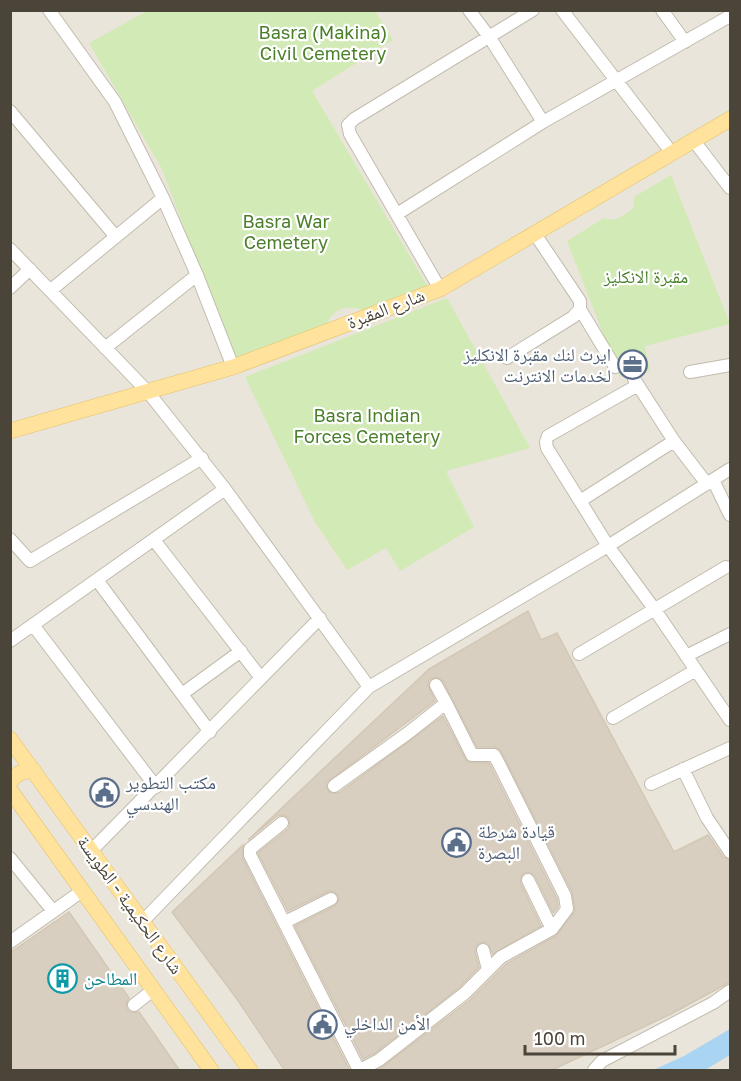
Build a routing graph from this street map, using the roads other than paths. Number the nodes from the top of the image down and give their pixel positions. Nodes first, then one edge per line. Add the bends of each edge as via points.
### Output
1 (48, 10) edge
2 (469, 10) edge
3 (533, 10) edge
4 (562, 10) edge
5 (662, 10) edge
6 (730, 16) edge
7 (489, 38) junction
8 (685, 42) junction
9 (615, 81) junction
10 (10, 111) edge
11 (730, 119) edge
12 (543, 122) junction
13 (694, 141) junction
14 (672, 153) junction
15 (730, 188) edge
16 (163, 198) junction
17 (397, 214) junction
18 (535, 234) junction
19 (116, 237) junction
20 (10, 249) edge
21 (30, 269) junction
22 (197, 275) junction
23 (10, 288) edge
24 (440, 289) junction
25 (51, 290) junction
26 (580, 309) junction
27 (105, 348) junction
28 (507, 358) dead end
29 (730, 365) edge
30 (233, 367) junction
31 (615, 368) dead end
32 (690, 372) dead end
33 (148, 392) junction
34 (10, 431) edge
35 (675, 441) junction
36 (202, 458) junction
37 (730, 469) edge
38 (710, 482) junction
39 (225, 489) junction
40 (580, 501) junction
41 (730, 515) edge
42 (10, 539) edge
43 (154, 540) junction
44 (608, 546) junction
45 (726, 567) dead end
46 (97, 580) junction
47 (655, 610) junction
48 (320, 618) junction
49 (33, 625) junction
50 (730, 634) edge
51 (10, 641) edge
52 (240, 651) junction
53 (579, 654) dead end
54 (686, 656) junction
55 (696, 669) junction
56 (261, 678) junction
57 (436, 685) dead end
58 (369, 687) junction
59 (182, 694) junction
60 (446, 703) junction
61 (613, 718) dead end
62 (730, 720) edge
63 (210, 732) junction
64 (11, 743) edge
65 (730, 748) edge
66 (683, 770) junction
67 (34, 771) junction
68 (10, 782) edge
69 (651, 784) dead end
70 (334, 786) dead end
71 (156, 787) junction
72 (10, 790) edge
73 (282, 823) dead end
74 (91, 851) junction
75 (730, 852) edge
76 (10, 858) edge
77 (528, 880) dead end
78 (82, 891) junction
79 (331, 899) dead end
80 (53, 911) junction
81 (142, 922) junction
82 (285, 922) junction
83 (552, 929) junction
84 (10, 942) edge
85 (483, 950) dead end
86 (488, 969) junction
87 (153, 990) junction
88 (730, 991) edge
89 (134, 1005) dead end
90 (211, 1071) edge
91 (250, 1071) edge
92 (360, 1071) edge
93 (594, 1071) edge

1 - 16 street via 115,102
2 - 7 street
3 - 7 street
4 - 9 street
5 - 8 street
6 - 8 street
7 - 12 street
7 - 17 street via 348,125
8 - 9 street
9 - 12 street
9 - 14 street
10 - 19 street
11 - 13 main road, شارع المقبرة
12 - 17 street
13 - 14 main road, شارع المقبرة
13 - 15 street
14 - 18 main road, شارع المقبرة
16 - 19 street
16 - 22 street
17 - 24 street
18 - 24 main road, شارع المقبرة
18 - 26 street via 580,301
19 - 25 street
20 - 21 street
21 - 23 street
21 - 25 street
22 - 27 street
22 - 30 street
24 - 30 main road, شارع المقبرة
25 - 27 street
26 - 28 street
26 - 31 street
27 - 33 street
29 - 32 street
30 - 33 main road, شارع المقبرة
33 - 34 main road, شارع المقبرة
33 - 36 street
35 - 38 street
35 - 40 street
35 - 40 street via 636,382 548,436 547,448
36 - 39 street
36 - 42 street via 30,561
37 - 38 street
38 - 41 street
38 - 44 street
39 - 43 street
39 - 48 street
40 - 44 street
43 - 46 street
43 - 52 street
44 - 47 street
44 - 58 street
45 - 47 street
46 - 49 street
46 - 59 street
47 - 53 street
47 - 54 street
48 - 56 street
48 - 58 street
49 - 51 street
49 - 71 street
50 - 54 street
52 - 56 street
52 - 59 street
54 - 55 street
55 - 61 street
55 - 62 street
56 - 63 street
57 - 60 street
58 - 81 street
59 - 63 street
60 - 70 street
60 - 83 street via 472,755 494,755 565,896 567,909
63 - 71 street
64 - 67 main road, شارع الحكيمية - الطويسة
65 - 66 street
66 - 69 street
66 - 75 street via 707,818
67 - 68 main road via 23,771
67 - 74 main road, شارع الحكيمية - الطويسة
71 - 74 street
72 - 78 main road, شارع الحكيمية - الطويسة
73 - 82 street via 255,843 250,855
74 - 81 main road, شارع الحكيمية - الطويسة
76 - 80 street
77 - 83 street
78 - 80 street
78 - 87 main road, شارع الحكيمية - الطويسة
79 - 82 street
80 - 84 street
81 - 91 main road, شارع الحكيمية - الطويسة
82 - 92 street
83 - 86 street via 501,957
85 - 86 street
86 - 92 street via 465,993
87 - 89 street
87 - 90 main road, شارع الحكيمية - الطويسة
88 - 93 street via 602,1061

